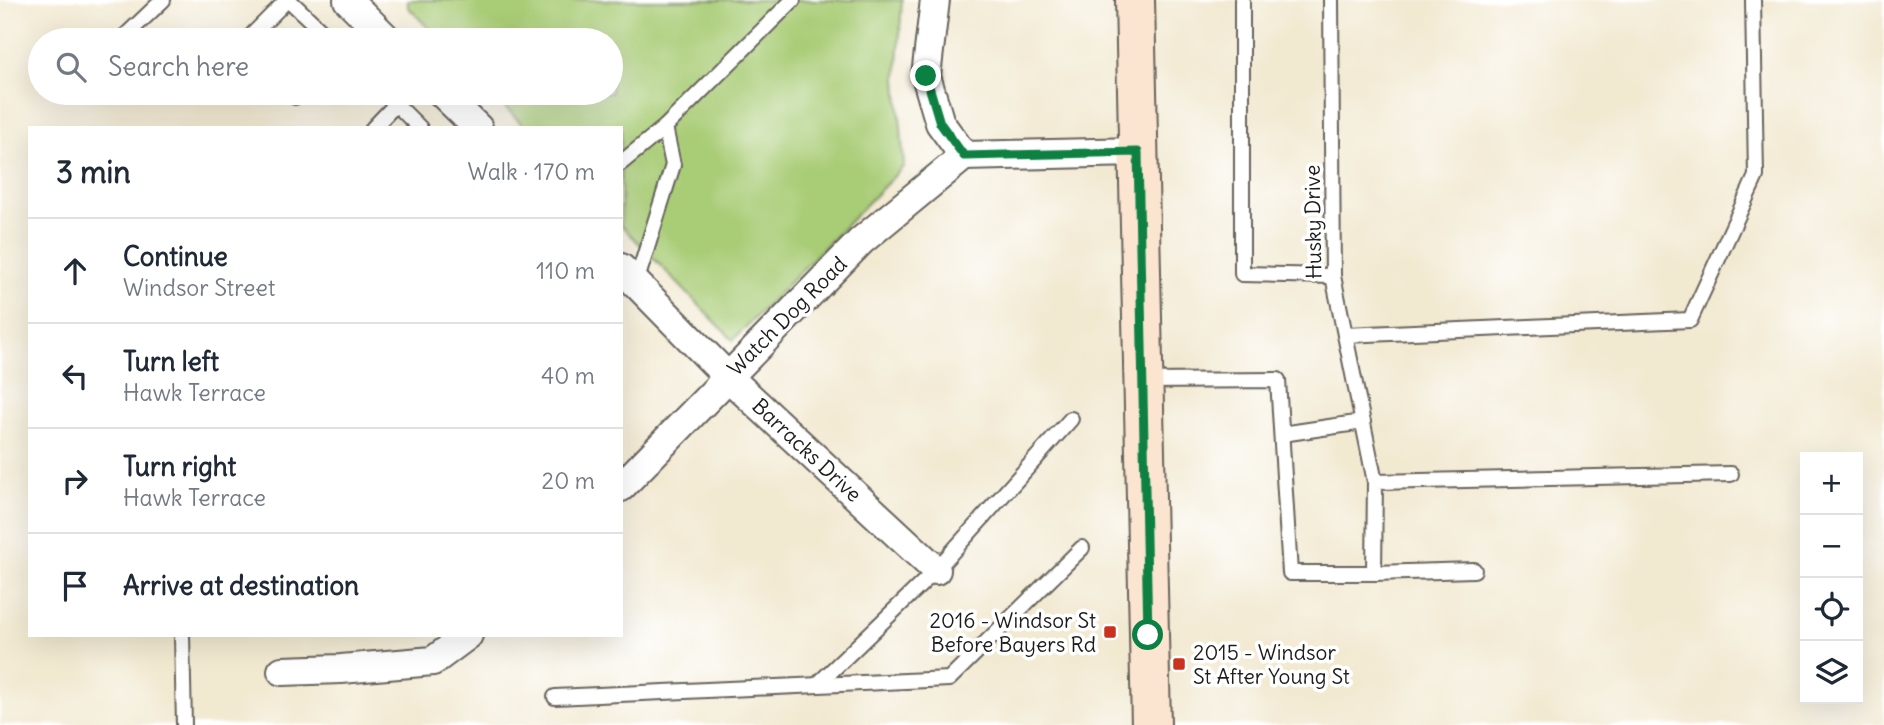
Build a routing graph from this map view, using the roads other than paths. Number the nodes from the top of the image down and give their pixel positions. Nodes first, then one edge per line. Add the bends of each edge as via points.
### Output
1 (163, 0) edge
2 (288, 0) edge
3 (793, 0) edge
4 (935, 0) edge
5 (1135, 0) edge
6 (1241, 0) edge
7 (1331, 0) edge
8 (1753, 0) edge
9 (358, 10) edge
10 (134, 28) edge
11 (259, 28) edge
12 (318, 28) edge
13 (352, 28) edge
14 (376, 28) edge
15 (395, 105) edge
16 (397, 105) edge
17 (454, 105) edge
18 (375, 126) edge
19 (418, 126) edge
20 (476, 126) edge
21 (664, 127) junction
22 (1138, 152) junction
23 (964, 156) junction
24 (623, 161) edge
25 (629, 275) edge
26 (1333, 276) junction
27 (1345, 335) junction
28 (727, 376) junction
29 (1143, 380) junction
30 (1071, 419) dead end
31 (1363, 422) junction
32 (1282, 434) junction
33 (1731, 474) dead end
34 (1375, 482) junction
35 (623, 485) edge
36 (1082, 548) dead end
37 (936, 570) junction
38 (1474, 570) dead end
39 (1374, 573) junction
40 (182, 637) edge
41 (465, 637) edge
42 (282, 671) dead end
43 (817, 685) junction
44 (555, 697) dead end
45 (184, 725) edge
46 (1150, 725) edge

1 - 10 lane
2 - 11 lane
2 - 12 lane
3 - 21 lane
4 - 23 street via 926,76 940,123
5 - 22 street
6 - 26 lane via 1242,274
7 - 26 lane, Husky Drive
8 - 27 lane via 1756,176 1690,320
9 - 13 lane
9 - 14 street
15 - 18 lane
16 - 19 lane
17 - 20 street
21 - 24 lane
21 - 25 lane via 673,165
22 - 23 street
22 - 29 street
23 - 28 street, Watch Dog Road via 861,241
25 - 28 street, Barracks Drive
26 - 27 lane, Husky Drive
27 - 31 lane, Husky Drive
28 - 35 street, Watch Dog Road
28 - 37 street, Barracks Drive
29 - 32 lane via 1278,380
29 - 46 street
30 - 37 lane
31 - 32 lane
31 - 34 lane, Husky Drive
32 - 39 lane via 1290,573
33 - 34 lane
34 - 39 lane, Husky Drive
36 - 43 lane via 949,679
37 - 43 lane
38 - 39 lane
40 - 45 lane
41 - 42 street via 433,661
43 - 44 lane

